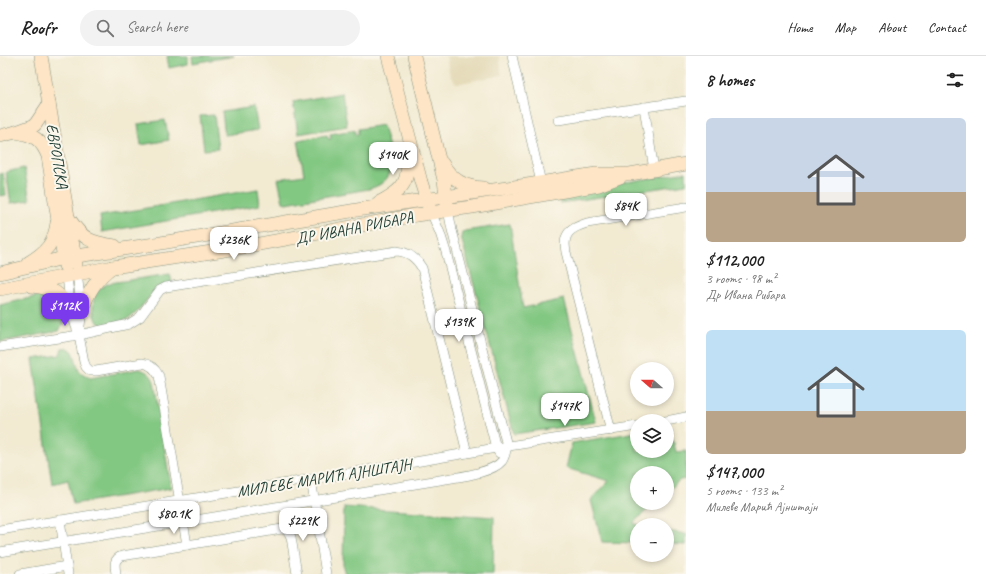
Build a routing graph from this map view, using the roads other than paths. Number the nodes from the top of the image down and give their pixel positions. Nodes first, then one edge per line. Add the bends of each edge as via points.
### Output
1 (41, 56) edge
2 (388, 56) edge
3 (414, 56) edge
4 (512, 56) edge
5 (686, 101) edge
6 (49, 104) junction
7 (644, 108) junction
8 (558, 120) dead end
9 (16, 132) junction
10 (0, 136) edge
11 (409, 139) junction
12 (438, 155) junction
13 (686, 164) edge
14 (654, 170) junction
15 (542, 188) junction
16 (495, 189) junction
17 (446, 197) junction
18 (426, 199) junction
19 (686, 206) edge
20 (369, 208) junction
21 (448, 210) junction
22 (431, 212) junction
23 (64, 217) junction
24 (126, 248) junction
25 (70, 257) junction
26 (113, 266) junction
27 (15, 269) junction
28 (0, 273) edge
29 (72, 275) junction
30 (15, 286) junction
31 (0, 289) edge
32 (77, 311) junction
33 (79, 334) junction
34 (0, 347) edge
35 (686, 418) edge
36 (674, 420) edge
37 (630, 427) edge
38 (611, 431) junction
39 (506, 446) junction
40 (496, 448) junction
41 (467, 453) junction
42 (504, 458) junction
43 (311, 479) junction
44 (179, 500) junction
45 (314, 500) junction
46 (60, 520) junction
47 (183, 522) junction
48 (0, 530) edge
49 (63, 541) junction
50 (186, 545) junction
51 (0, 552) edge
52 (68, 570) edge
53 (20, 574) edge
54 (116, 574) edge
55 (297, 574) edge
56 (326, 574) edge

1 - 6 main road, ЕВРОПСКА
2 - 11 main road
3 - 12 main road
4 - 15 street
5 - 7 street
6 - 9 main road via 34,125
6 - 23 main road, ЕВРОПСКА
7 - 8 street
7 - 14 street
9 - 10 main road
9 - 23 main road, ЕВРОПСКА via 32,136 45,149
11 - 18 main road
11 - 20 main road via 407,172 403,184 395,194
12 - 16 main road via 454,179 473,187
12 - 17 main road
13 - 14 main road, ДР ИВАНА РИБАРА
14 - 15 main road, ДР ИВАНА РИБАРА via 630,174 596,174
15 - 16 main road, ДР ИВАНА РИБАРА
15 - 21 main road, ДР ИВАНА РИБАРА
16 - 17 main road, ДР ИВАНА РИБАРА
17 - 18 main road, ДР ИВАНА РИБАРА
17 - 21 main road
18 - 20 main road, ДР ИВАНА РИБАРА
18 - 22 main road
19 - 38 street via 587,223 574,228 566,236 564,246
20 - 24 main road, ДР ИВАНА РИБАРА
21 - 22 main road, ДР ИВАНА РИБАРА
21 - 39 street
22 - 26 main road, ДР ИВАНА РИБАРА via 245,247
22 - 40 street via 446,252
23 - 24 main road via 84,237 98,243
23 - 25 main road, ЕВРОПСКА
23 - 27 main road via 50,246 29,263
24 - 25 main road, ДР ИВАНА РИБАРА
25 - 27 main road, ДР ИВАНА РИБАРА
25 - 29 main road
26 - 29 main road, ДР ИВАНА РИБАРА
26 - 32 main road via 94,283
27 - 28 main road, ДР ИВАНА РИБАРА
29 - 30 main road, ДР ИВАНА РИБАРА
29 - 32 street
30 - 31 main road, ДР ИВАНА РИБАРА
30 - 32 main road via 41,287 56,292
32 - 33 street
33 - 34 street, ДР ИВАНА РИБАРА
33 - 41 street, ДР ИВАНА РИБАРА via 133,322 143,314 160,290 166,288 354,257 403,252 416,259 422,268
33 - 44 street via 84,362 90,371 142,363 156,370
35 - 36 street
37 - 38 street, МИЛЕВЕ МАРИЋ АЈНШТАЈН
38 - 39 street, МИЛЕВЕ МАРИЋ АЈНШТАЈН
39 - 40 street, МИЛЕВЕ МАРИЋ АЈНШТАЈН
39 - 42 street
40 - 41 street, МИЛЕВЕ МАРИЋ АЈНШТАЈН
40 - 42 street
41 - 43 street, МИЛЕВЕ МАРИЋ АЈНШТАЈН
42 - 45 street, МИЛЕВЕ МАРИЋ АЈНШТАЈН via 494,467 465,476
43 - 44 street, МИЛЕВЕ МАРИЋ АЈНШТАЈН
43 - 45 street
44 - 46 street, МИЛЕВЕ МАРИЋ АЈНШТАЈН
44 - 47 street
45 - 47 street, МИЛЕВЕ МАРИЋ АЈНШТАЈН
45 - 56 street
46 - 48 street, МИЛЕВЕ МАРИЋ АЈНШТАЈН
46 - 49 street
47 - 49 street, МИЛЕВЕ МАРИЋ АЈНШТАЈН
47 - 50 street
49 - 51 street, МИЛЕВЕ МАРИЋ АЈНШТАЈН
49 - 52 street
50 - 54 street via 118,557 114,563
50 - 55 street via 282,529 291,537
52 - 53 street

